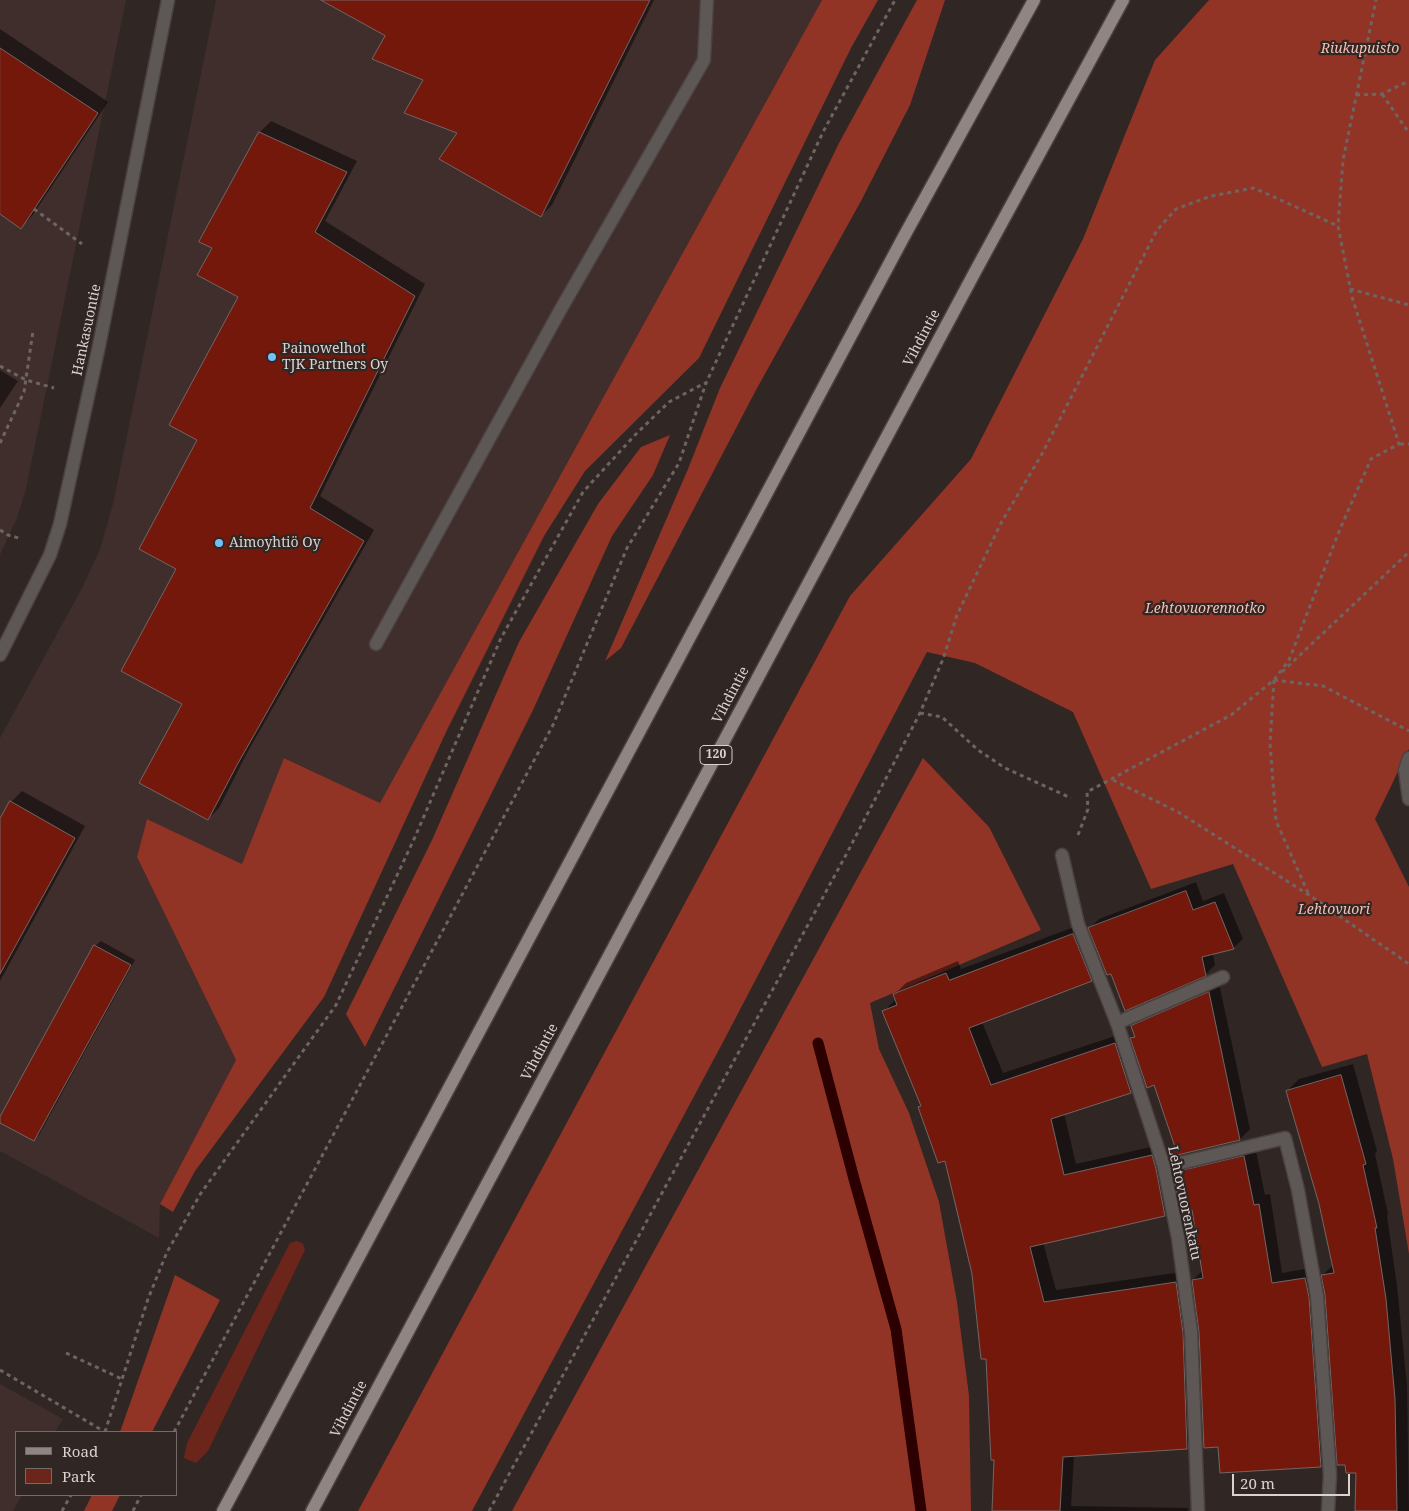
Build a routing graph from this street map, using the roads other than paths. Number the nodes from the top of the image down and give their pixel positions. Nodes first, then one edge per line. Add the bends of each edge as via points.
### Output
1 (168, 0) edge
2 (707, 0) edge
3 (1034, 0) edge
4 (1123, 0) edge
5 (376, 644) dead end
6 (0, 655) edge
7 (1409, 758) edge
8 (1409, 799) edge
9 (1062, 855) road end
10 (1223, 977) dead end
11 (1118, 1023) junction
12 (1164, 1167) junction
13 (223, 1511) edge
14 (312, 1511) edge
15 (1198, 1511) edge
16 (1328, 1511) edge

1 - 6 street, Hankasuontie via 60,524 50,555
2 - 5 street via 704,60 557,315
3 - 13 main road via 902,240
4 - 14 main road, Vihdintie / 120
7 - 8 street via 1405,770
9 - 11 street, Lehtovuorenkatu via 1078,924
10 - 11 street
11 - 12 street, Lehtovuorenkatu
12 - 15 street, Lehtovuorenkatu via 1191,1332
12 - 16 street via 1285,1138 1317,1296 1330,1475

